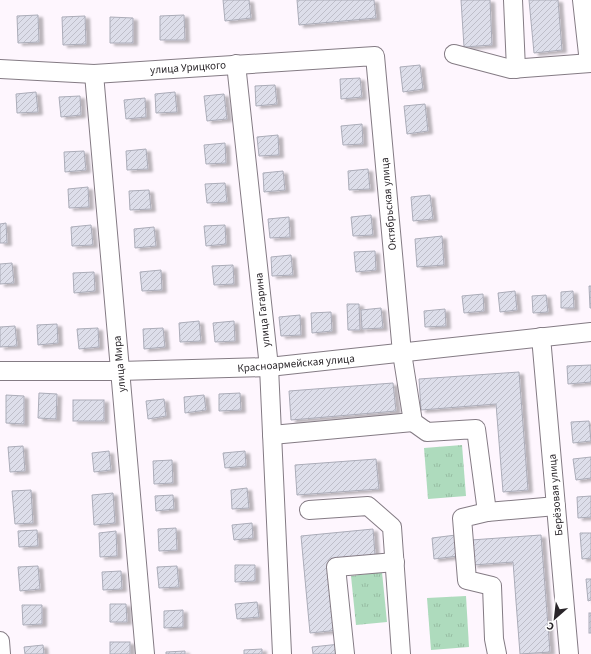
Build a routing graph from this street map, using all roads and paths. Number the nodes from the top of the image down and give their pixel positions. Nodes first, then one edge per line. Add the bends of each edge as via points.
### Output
1 (513, 0) edge
2 (582, 0) edge
3 (454, 54) dead end
4 (375, 56) joint
5 (590, 63) edge
6 (236, 64) junction
7 (0, 69) edge
8 (516, 69) junction
9 (94, 74) junction
10 (591, 332) edge
11 (541, 337) junction
12 (402, 353) junction
13 (269, 367) junction
14 (0, 371) edge
15 (119, 371) junction
16 (413, 422) junction
17 (272, 435) junction
18 (556, 506) junction
19 (309, 510) dead end
20 (487, 512) junction
21 (395, 562) junction
22 (0, 641) edge
23 (1, 654) edge
24 (145, 654) edge
25 (282, 654) edge
26 (345, 654) edge
27 (401, 654) edge
28 (497, 654) edge
29 (569, 654) edge

1 - 8 street
2 - 5 street
3 - 8 street
4 - 6 street, улица Урицкого
4 - 12 street, Октябрьская улица
5 - 8 street
6 - 9 street, улица Урицкого
6 - 13 street, улица Гагарина
7 - 9 street, улица Урицкого
9 - 15 street, улица Мира
10 - 11 street, Красноармейская улица
11 - 12 street, Красноармейская улица
11 - 18 street, Берёзовая улица
12 - 13 street, Красноармейская улица
12 - 16 street, Октябрьская улица
13 - 15 street, Красноармейская улица
13 - 17 street, улица Гагарина
14 - 15 street, Красноармейская улица
15 - 24 street, улица Мира
16 - 17 street
16 - 20 street via 427,432 476,429
17 - 25 street, улица Гагарина
18 - 20 street
18 - 29 street, Берёзовая улица
19 - 21 street via 368,506 392,526
20 - 28 street via 462,518 467,580 492,586
21 - 26 street via 336,567
21 - 27 street
22 - 23 street

